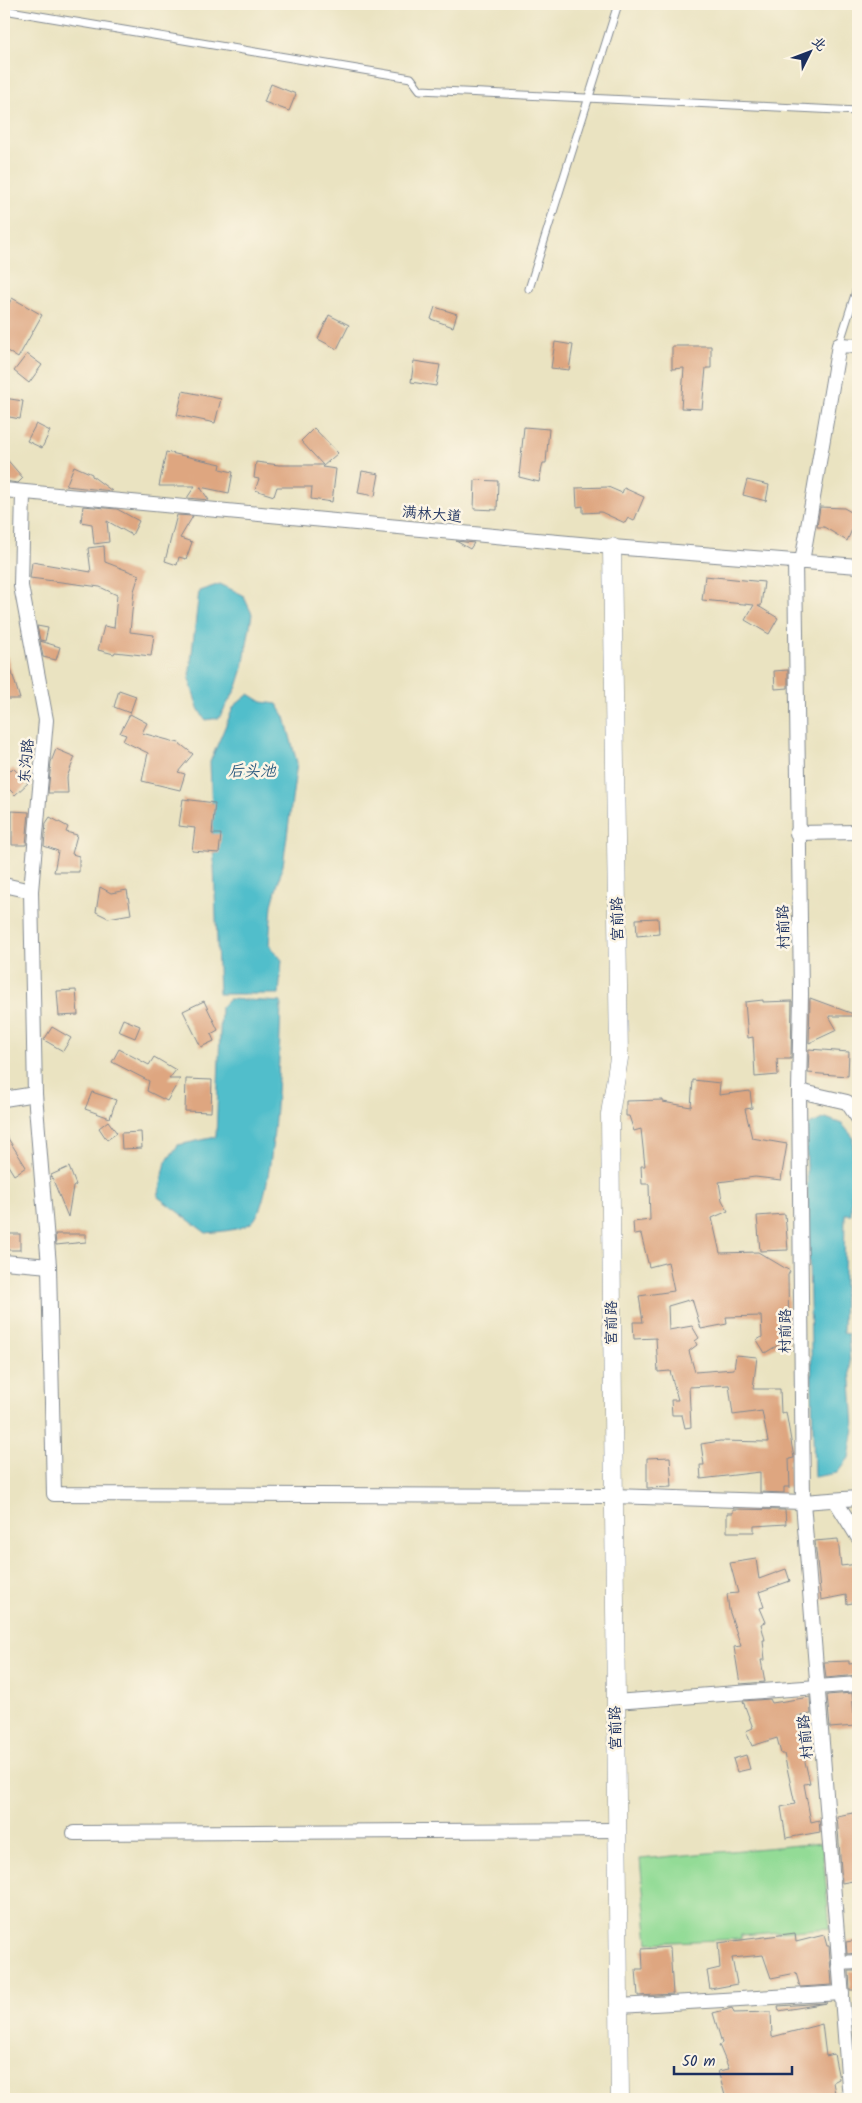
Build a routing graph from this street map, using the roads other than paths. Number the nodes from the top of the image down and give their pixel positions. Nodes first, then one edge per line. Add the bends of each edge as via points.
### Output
1 (618, 4) edge
2 (4, 10) edge
3 (588, 98) junction
4 (858, 111) edge
5 (858, 285) edge
6 (529, 289) dead end
7 (839, 345) junction
8 (858, 346) edge
9 (4, 490) edge
10 (22, 492) junction
11 (612, 547) junction
12 (798, 562) junction
13 (858, 566) edge
14 (858, 832) edge
15 (797, 833) junction
16 (4, 885) edge
17 (31, 892) junction
18 (799, 1091) junction
19 (35, 1094) junction
20 (4, 1099) edge
21 (858, 1118) edge
22 (4, 1262) edge
23 (49, 1266) junction
24 (612, 1496) junction
25 (858, 1498) edge
26 (835, 1500) junction
27 (803, 1502) junction
28 (858, 1537) edge
29 (858, 1684) edge
30 (817, 1687) junction
31 (615, 1702) junction
32 (617, 1830) junction
33 (74, 1833) dead end
34 (858, 1962) edge
35 (839, 1963) junction
36 (842, 1993) junction
37 (619, 2006) junction
38 (620, 2099) edge
39 (850, 2099) edge

1 - 3 lane
2 - 3 lane via 411,78 420,90
3 - 4 lane
3 - 6 lane
5 - 7 lane
7 - 8 street
7 - 12 street, 村前路
9 - 10 street, 满林大道
10 - 11 street, 满林大道
10 - 17 street, 东沟路 via 21,586 46,720
11 - 12 street, 满林大道
11 - 24 street, 宫前路 via 619,1058 610,1114
12 - 13 street, 满林大道
12 - 15 street, 村前路
14 - 15 street
15 - 18 street, 村前路 via 801,994
16 - 17 street
17 - 19 street, 东沟路
18 - 21 street via 847,1102
18 - 27 street, 村前路
19 - 20 street
19 - 23 street, 东沟路
22 - 23 street
23 - 24 street, 东沟路 via 54,1494
24 - 27 street
24 - 31 street, 宫前路
25 - 26 street
26 - 27 street
26 - 28 street
27 - 30 street, 村前路
29 - 30 street
30 - 31 street
30 - 35 street, 村前路
31 - 32 street, 宫前路
32 - 33 street
32 - 37 street, 宫前路
34 - 35 street
35 - 36 street, 村前路
36 - 37 street
36 - 39 street, 村前路
37 - 38 street, 宫前路

